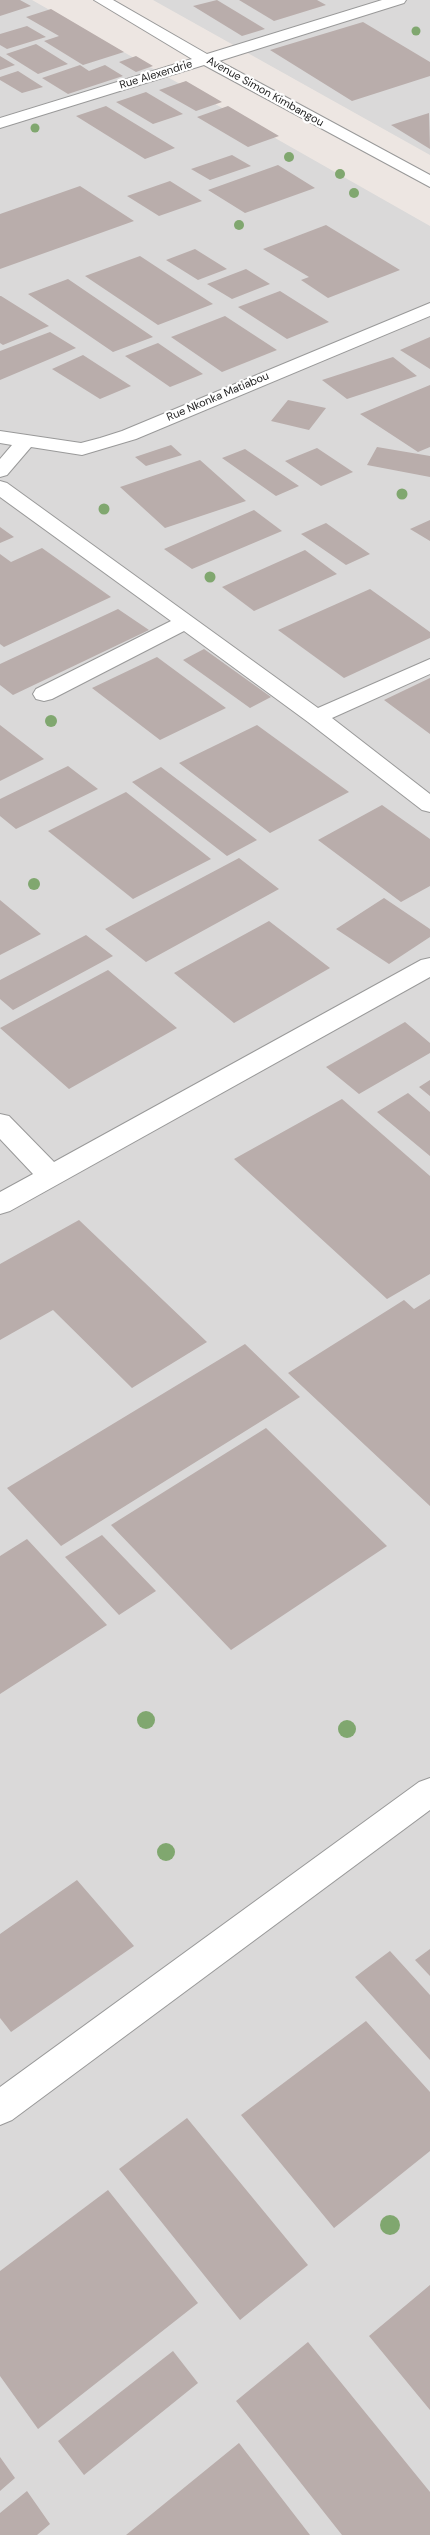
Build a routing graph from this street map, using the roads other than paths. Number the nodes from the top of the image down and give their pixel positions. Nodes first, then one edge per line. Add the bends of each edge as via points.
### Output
1 (102, 0) edge
2 (398, 0) edge
3 (206, 60) junction
4 (0, 123) edge
5 (430, 182) edge
6 (430, 309) edge
7 (0, 437) edge
8 (26, 441) junction
9 (0, 471) edge
10 (0, 487) edge
11 (186, 622) junction
12 (430, 666) edge
13 (44, 694) dead end
14 (316, 717) junction
15 (430, 805) edge
16 (430, 966) edge
17 (0, 1123) edge
18 (51, 1176) junction
19 (0, 1204) edge
20 (430, 1792) edge
21 (0, 2108) edge

1 - 3 street, Avenue Simon Kimbangou
2 - 3 street, Rue Alexendrie
3 - 4 street, Rue Alexendrie
3 - 5 street, Avenue Simon Kimbangou
6 - 8 street, Rue Nkonka Matiabou via 129,435 82,449
7 - 8 street, Rue Nkonka Matiabou
8 - 9 street
10 - 11 street
11 - 13 street
11 - 14 street
12 - 14 street
14 - 15 street
16 - 18 street
17 - 18 street
18 - 19 street
20 - 21 street

